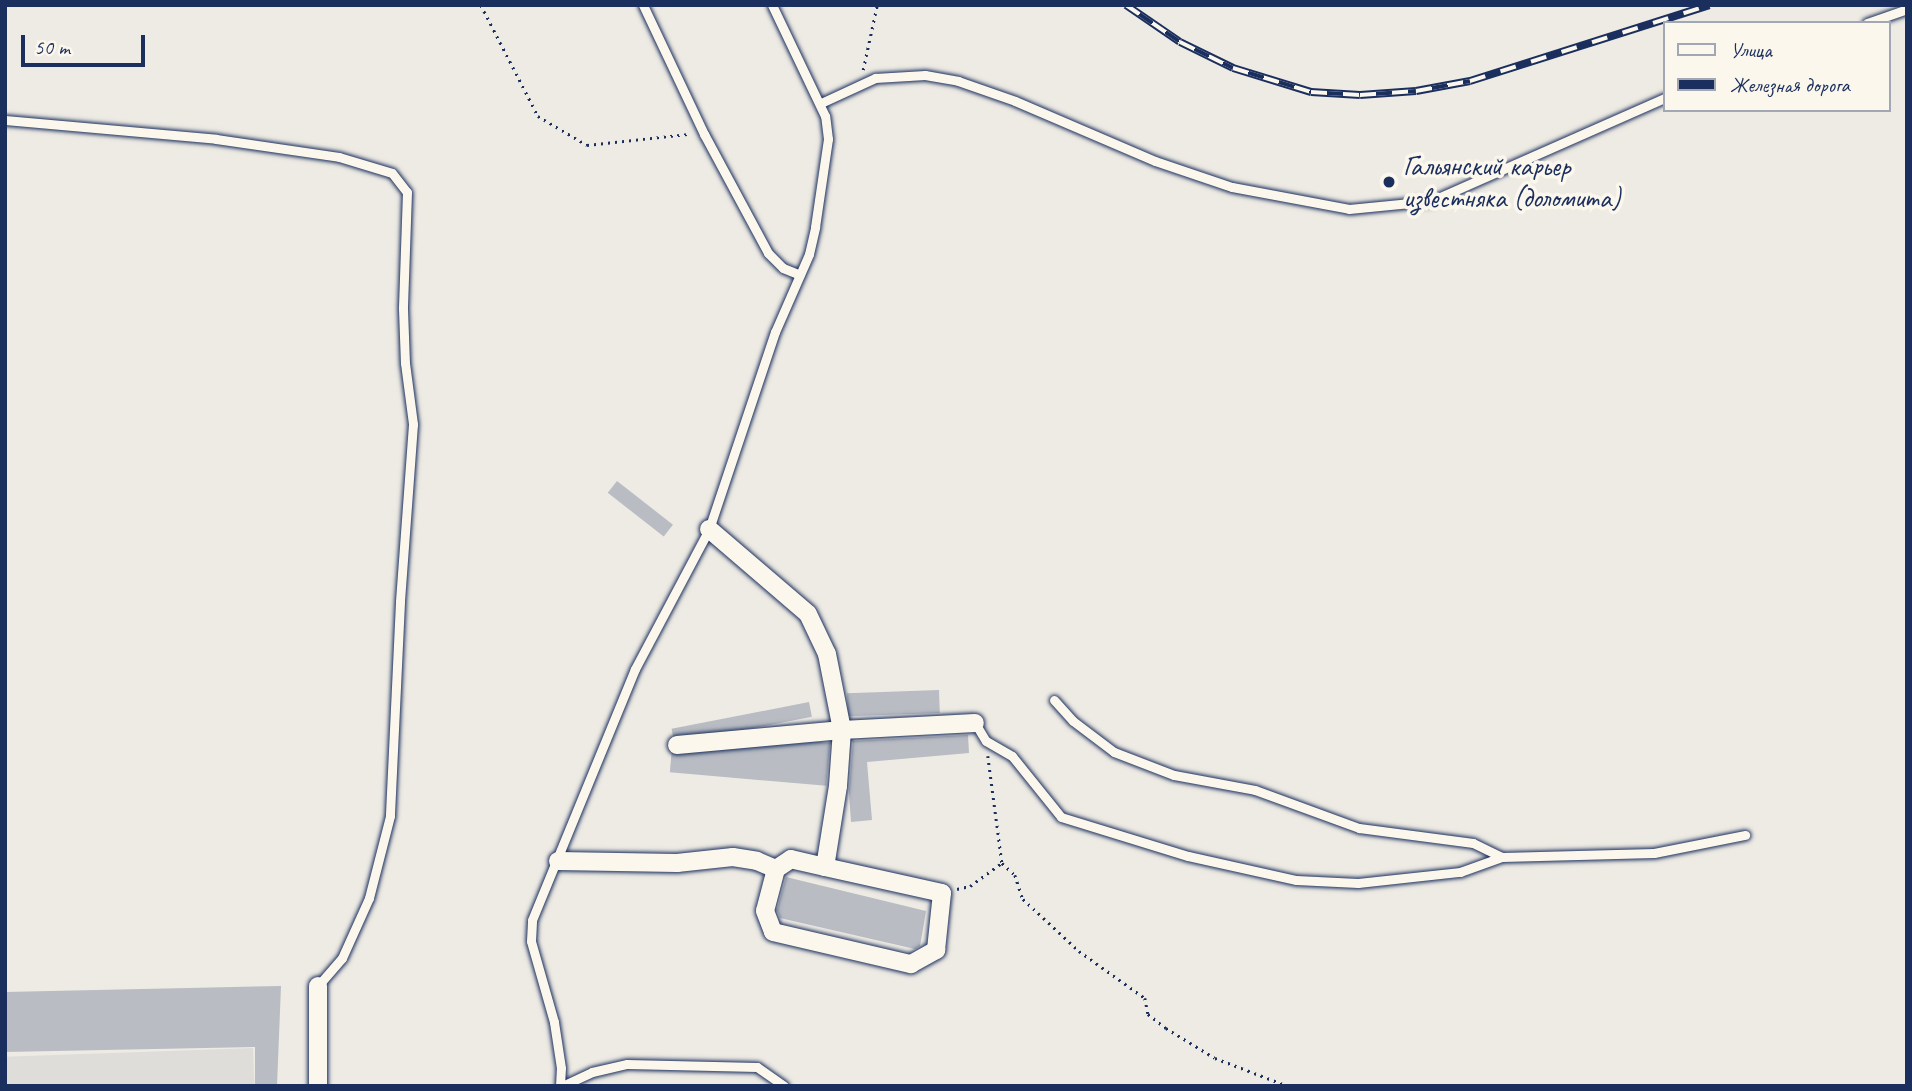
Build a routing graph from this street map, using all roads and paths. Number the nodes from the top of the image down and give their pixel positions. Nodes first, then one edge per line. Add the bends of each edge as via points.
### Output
1 (481, 5) edge
2 (643, 5) edge
3 (772, 5) edge
4 (877, 5) edge
5 (1907, 9) edge
6 (1873, 21) edge
7 (860, 83) junction
8 (1664, 98) edge
9 (821, 103) junction
10 (5, 120) edge
11 (704, 134) junction
12 (800, 275) junction
13 (709, 528) junction
14 (1054, 700) dead end
15 (975, 723) joint
16 (842, 730) junction
17 (986, 741) junction
18 (677, 745) dead end
19 (1745, 835) dead end
20 (1502, 857) junction
21 (558, 861) junction
22 (1002, 863) junction
23 (825, 866) junction
24 (776, 869) junction
25 (942, 893) junction
26 (318, 985) joint
27 (318, 1086) edge
28 (561, 1086) edge
29 (783, 1086) edge
30 (1288, 1086) edge

1 - 11 path via 538,116 587,145
2 - 11 lane
3 - 9 lane
4 - 7 path
5 - 6 lane
7 - 8 lane via 901,74 958,81 1155,161 1232,187 1349,209 1431,201
7 - 9 lane
9 - 12 lane via 828,139 815,227
10 - 26 lane via 216,139 339,157 392,173 407,192 403,309 413,424 390,816 369,898 342,958
11 - 12 lane via 768,253 783,268
12 - 13 lane via 763,363
13 - 16 street via 808,614 827,654
13 - 21 lane via 635,669
14 - 20 lane via 1114,752 1174,775 1255,790 1359,828 1473,843
15 - 16 street
15 - 17 lane
16 - 18 street
16 - 23 street
17 - 20 lane via 1013,756 1062,817 1215,862 1296,880 1358,883 1460,872
17 - 22 path
19 - 20 lane via 1654,853
21 - 24 street via 677,863 733,857
21 - 28 lane via 533,920 531,941 554,1022
22 - 25 path via 970,886
22 - 30 path via 1015,875 1023,899 1079,951 1145,998 1148,1014 1214,1058
23 - 24 street via 791,859
23 - 25 street
24 - 25 street via 765,911 773,932 911,964 936,950
26 - 27 street
28 - 29 lane via 627,1064 757,1068

